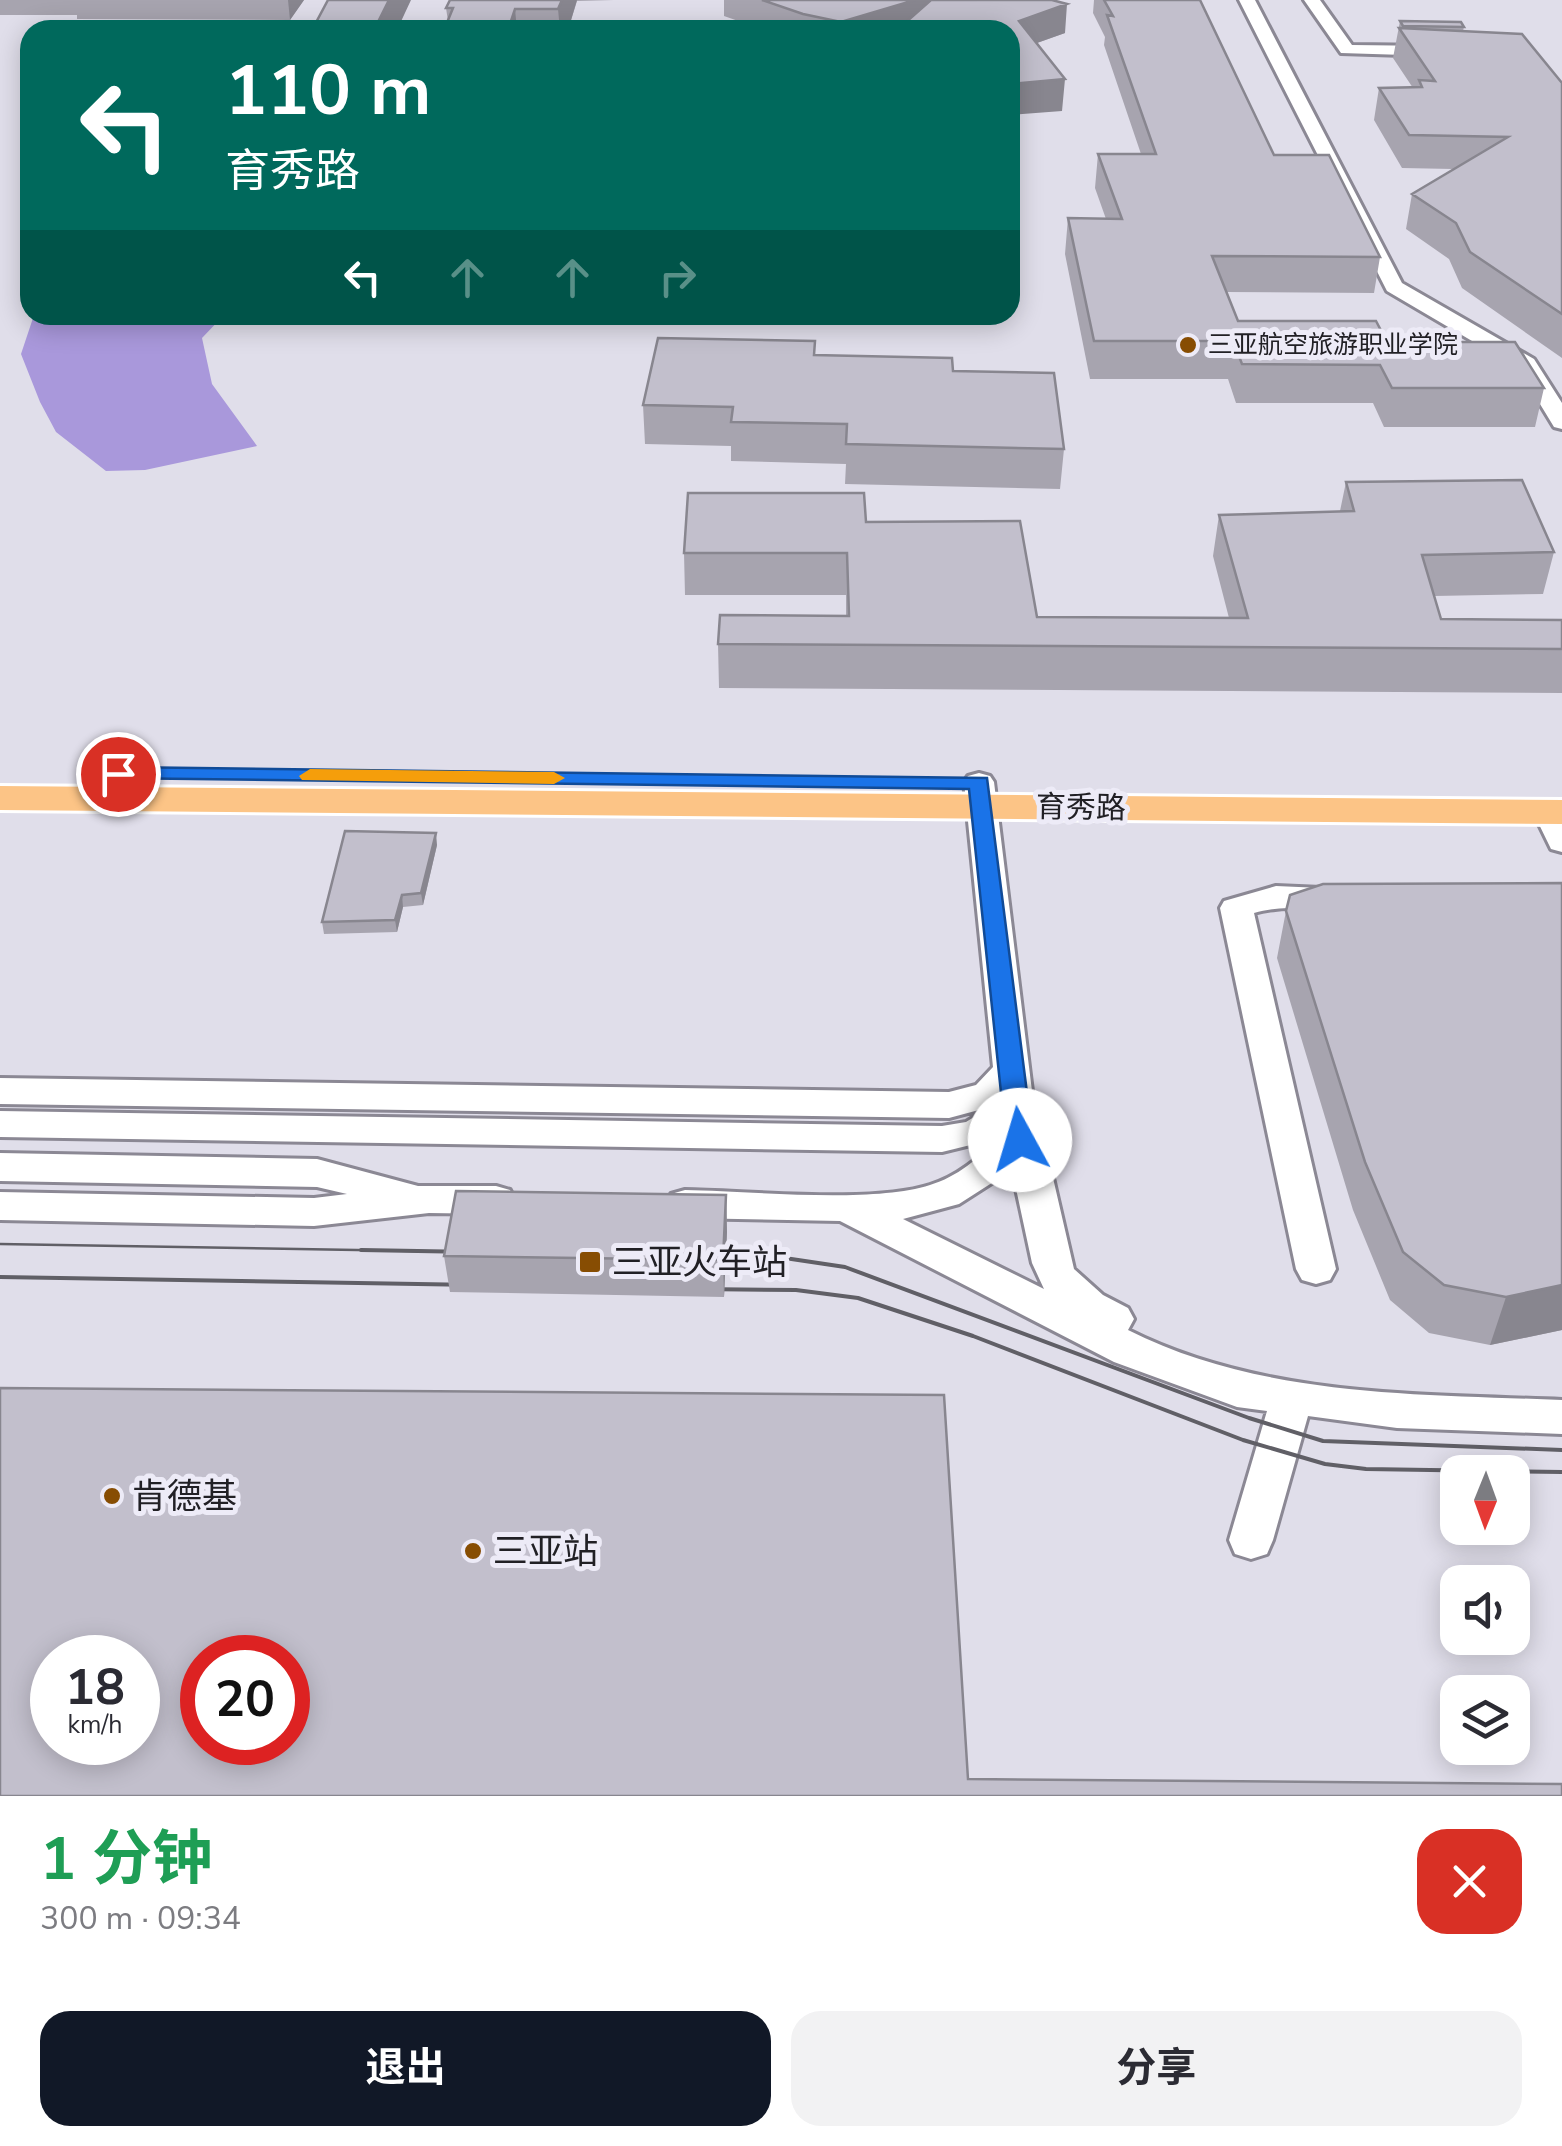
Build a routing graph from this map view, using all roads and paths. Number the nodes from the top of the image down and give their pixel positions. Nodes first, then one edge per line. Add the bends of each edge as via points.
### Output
1 (1247, 0) edge
2 (1312, 0) edge
3 (1462, 51) edge
4 (1562, 422) edge
5 (0, 772) edge
6 (981, 794) junction
7 (0, 798) edge
8 (1558, 813) edge
9 (1371, 896) edge
10 (1013, 1085) junction
11 (0, 1091) edge
12 (0, 1124) edge
13 (1020, 1140) junction
14 (0, 1167) edge
15 (429, 1199) junction
16 (528, 1201) edge
17 (648, 1203) edge
18 (0, 1206) edge
19 (846, 1206) junction
20 (1316, 1269) dead end
21 (1292, 1398) junction
22 (1562, 1418) edge
23 (1251, 1540) dead end

1 - 4 street via 1394,287 1526,364
2 - 3 street via 1347,50
5 - 6 main road, 育秀路
6 - 7 main road, 育秀路
6 - 8 main road, 育秀路
6 - 10 street
9 - 20 street via 1276,896 1236,908
10 - 11 street via 949,1105
10 - 12 street via 1008,1113 981,1132 942,1140
10 - 13 street
13 - 19 street via 962,1190 898,1207
13 - 21 street via 1047,1254 1063,1286 1104,1315
14 - 15 street via 317,1173
15 - 16 street
15 - 18 street via 314,1212
17 - 19 street
19 - 21 street via 1129,1350 1237,1390
21 - 22 street via 1397,1411
21 - 23 street

